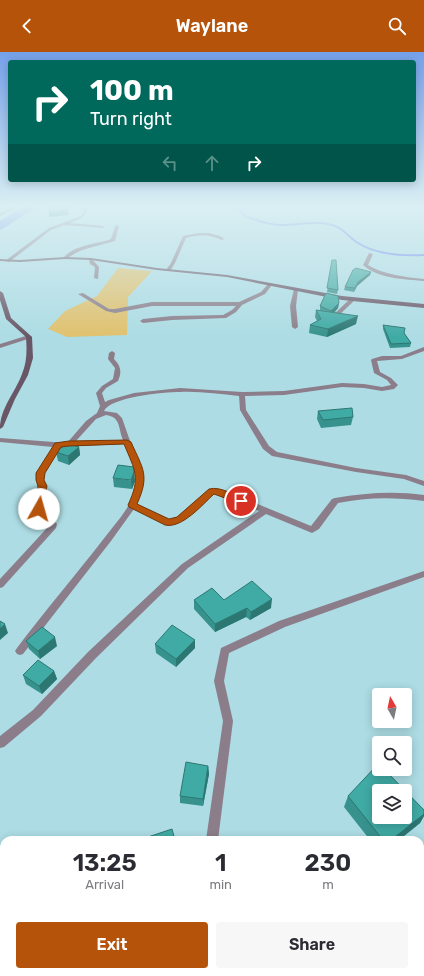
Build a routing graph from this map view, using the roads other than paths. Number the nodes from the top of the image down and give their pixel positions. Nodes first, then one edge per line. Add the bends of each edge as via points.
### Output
1 (22, 250) edge
2 (76, 250) edge
3 (178, 250) edge
4 (371, 254) dead end
5 (65, 258) junction
6 (91, 259) junction
7 (0, 260) edge
8 (8, 260) junction
9 (0, 267) edge
10 (168, 270) junction
11 (96, 278) dead end
12 (424, 280) edge
13 (270, 285) junction
14 (296, 290) junction
15 (0, 293) edge
16 (81, 294) dead end
17 (353, 299) junction
18 (240, 304) junction
19 (424, 306) edge
20 (334, 317) edge
21 (143, 321) dead end
22 (295, 327) dead end
23 (29, 337) junction
24 (0, 346) edge
25 (424, 349) edge
26 (112, 353) dead end
27 (242, 394) junction
28 (103, 406) junction
29 (100, 413) junction
30 (0, 427) edge
31 (0, 440) edge
32 (127, 442) junction
33 (69, 444) junction
34 (58, 445) junction
35 (424, 484) edge
36 (424, 498) edge
37 (132, 505) junction
38 (265, 511) junction
39 (424, 574) edge
40 (0, 585) edge
41 (20, 651) dead end
42 (0, 743) edge
43 (213, 836) edge

1 - 8 street
2 - 5 street
3 - 10 street
4 - 12 street via 365,265 369,268
5 - 6 street
5 - 8 street
6 - 10 street
6 - 11 street via 97,267
7 - 8 street
8 - 9 street
10 - 13 street via 227,276
13 - 14 street
13 - 18 street via 263,293
14 - 17 street
14 - 22 street via 293,306
15 - 23 street via 9,318
16 - 18 street via 108,310 115,311 152,304
17 - 19 street
17 - 20 street
18 - 21 street via 224,317
23 - 24 street
23 - 30 street via 30,358 25,375
25 - 27 street via 406,356 374,360 377,373 389,379 395,385 392,388 342,385 284,393
26 - 28 street via 112,359 118,368 116,380 99,393
27 - 28 street via 180,390 134,394
27 - 35 street via 243,410 266,447 275,454 406,477
28 - 29 street
29 - 32 street via 116,414 121,420
29 - 33 street via 91,419 77,438
31 - 34 street
32 - 33 street
32 - 37 street via 140,474 140,489
33 - 34 street
34 - 40 street via 41,473 42,486 38,504 39,509 53,524 52,528
36 - 38 street via 393,494 363,495 335,501 312,530
37 - 38 street via 169,523 180,519 212,491 218,491
37 - 41 street via 75,583
38 - 42 street via 185,566 92,655 37,713
39 - 43 street via 282,624 224,651 219,682 228,722

